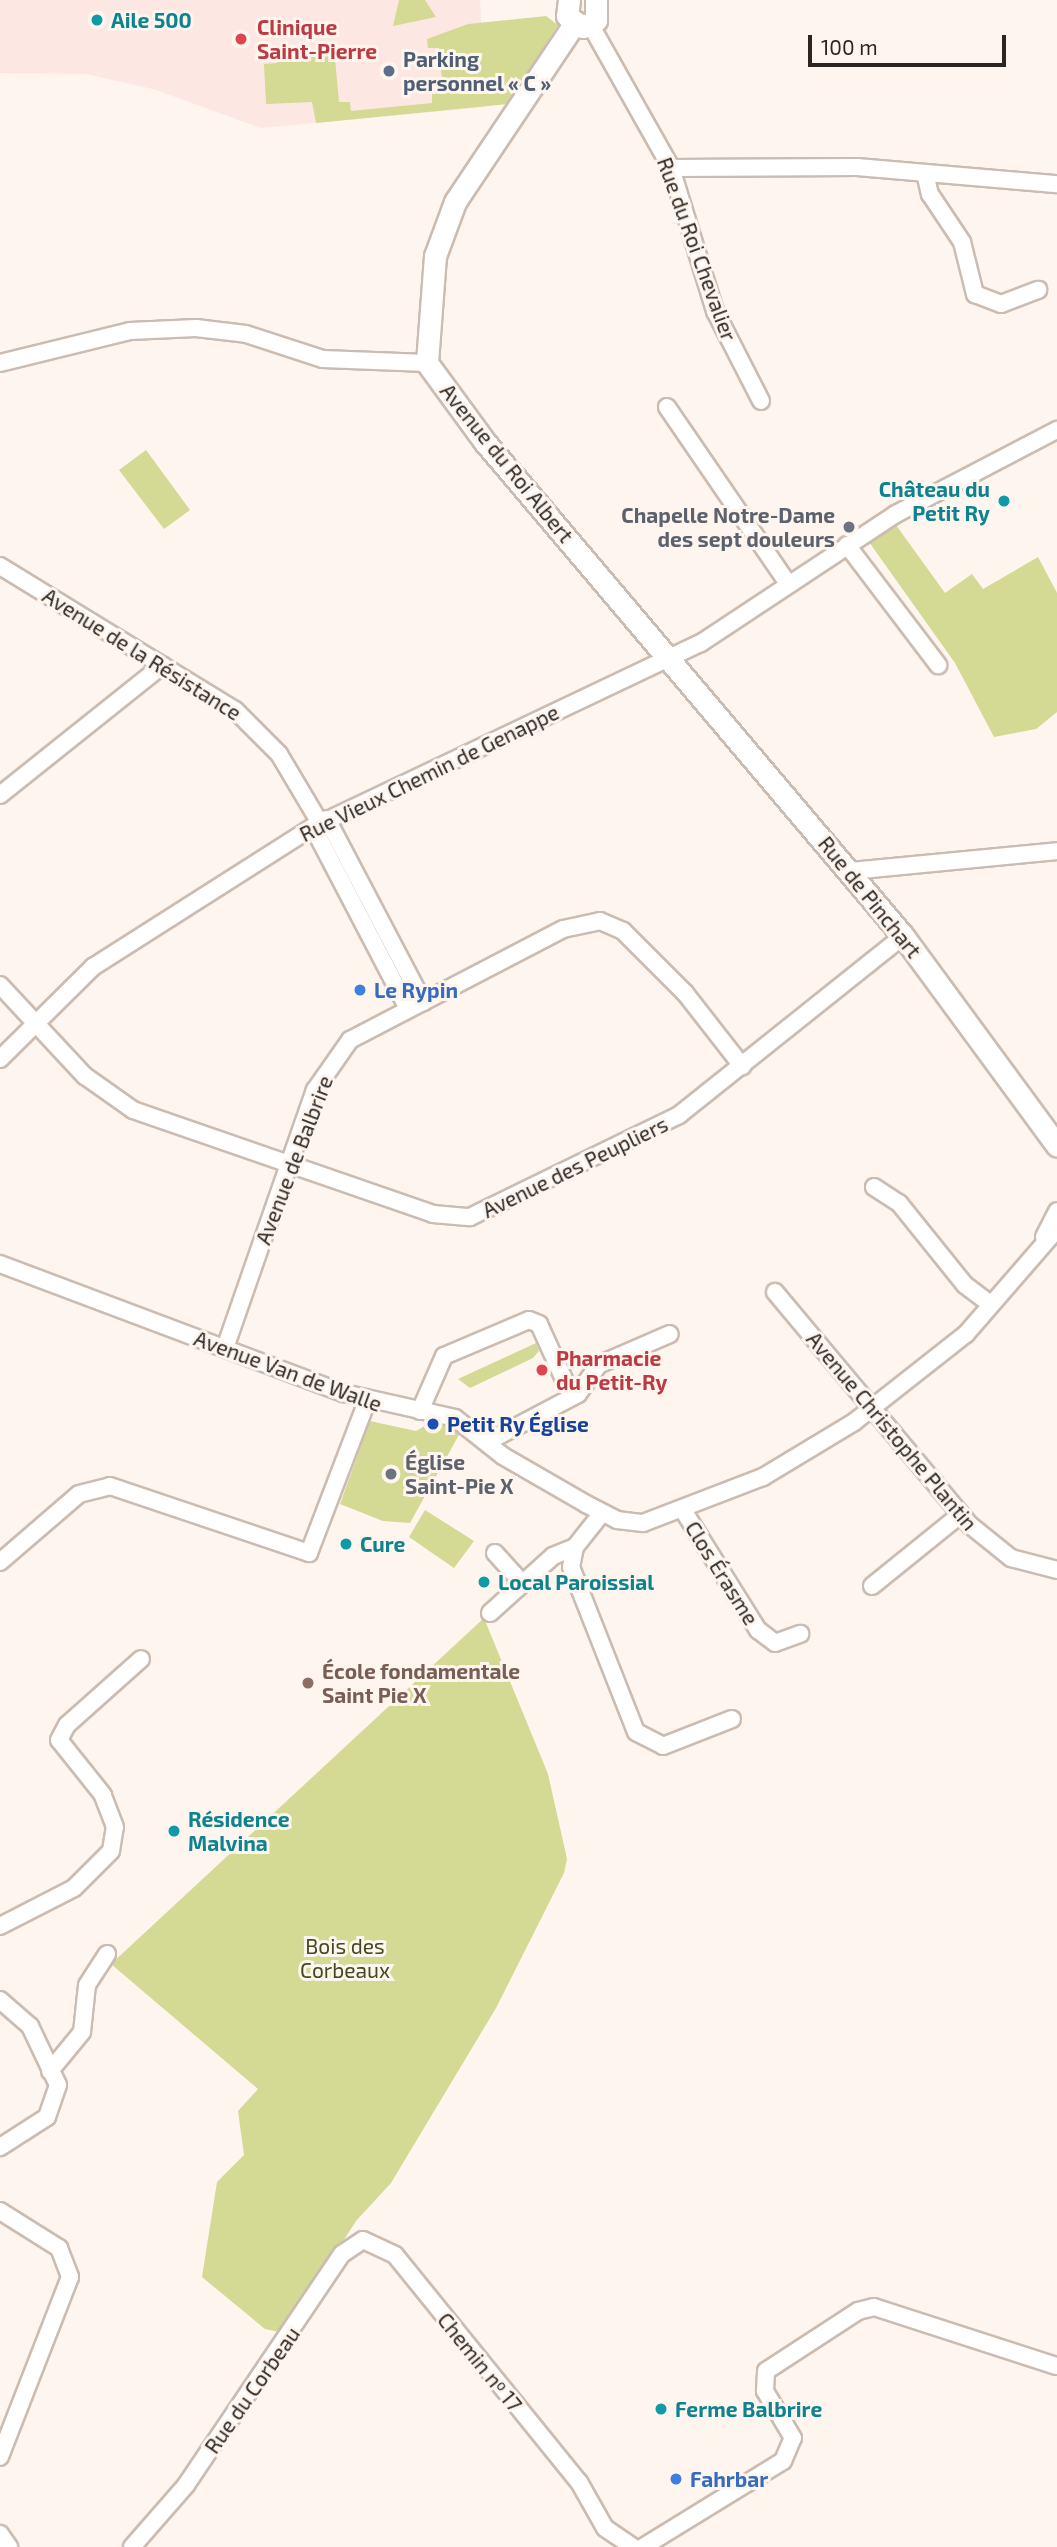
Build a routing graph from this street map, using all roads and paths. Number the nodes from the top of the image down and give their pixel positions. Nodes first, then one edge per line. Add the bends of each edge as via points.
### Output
1 (569, 0) edge
2 (596, 0) edge
3 (582, 24) junction
4 (671, 168) junction
5 (925, 173) junction
6 (1057, 184) edge
7 (1038, 290) dead end
8 (0, 363) edge
9 (427, 363) junction
10 (761, 401) dead end
11 (667, 407) dead end
12 (1057, 430) edge
13 (847, 544) junction
14 (0, 566) edge
15 (788, 584) junction
16 (671, 659) junction
17 (163, 665) junction
18 (938, 665) dead end
19 (0, 795) edge
20 (320, 823) junction
21 (1057, 851) edge
22 (850, 871) junction
23 (904, 936) junction
24 (0, 985) edge
25 (416, 1005) junction
26 (37, 1024) junction
27 (0, 1059) edge
28 (742, 1066) junction
29 (1057, 1146) edge
30 (291, 1165) junction
31 (874, 1187) dead end
32 (1057, 1211) edge
33 (1051, 1233) edge
34 (0, 1264) edge
35 (775, 1292) dead end
36 (990, 1304) junction
37 (670, 1334) dead end
38 (225, 1348) junction
39 (570, 1395) junction
40 (367, 1401) junction
41 (872, 1407) junction
42 (420, 1410) junction
43 (487, 1442) junction
44 (683, 1510) junction
45 (602, 1513) junction
46 (960, 1515) junction
47 (575, 1547) junction
48 (495, 1553) dead end
49 (0, 1562) edge
50 (1057, 1570) edge
51 (522, 1583) junction
52 (872, 1586) dead end
53 (490, 1613) dead end
54 (800, 1634) dead end
55 (141, 1659) dead end
56 (732, 1719) dead end
57 (0, 1926) edge
58 (107, 1954) dead end
59 (0, 2000) edge
60 (50, 2071) junction
61 (0, 2147) edge
62 (0, 2211) edge
63 (371, 2240) joint
64 (1057, 2366) edge
65 (0, 2457) edge
66 (0, 2534) edge
67 (9, 2547) edge
68 (132, 2547) edge
69 (633, 2547) edge
70 (643, 2547) edge

1 - 3 main road via 566,11
2 - 3 main road, Avenue du Roi Albert via 599,14
3 - 4 street, Rue du Roi Chevalier
3 - 9 main road, Avenue du Roi Albert via 455,202 435,256
4 - 5 street
4 - 10 street, Rue du Roi Chevalier via 715,311
5 - 6 street
5 - 7 street via 930,194 962,242 975,294 1001,304
8 - 9 street via 130,331 196,328 246,334 323,359
9 - 16 main road, Avenue du Roi Albert via 484,441
11 - 15 street
12 - 13 street, Rue Vieux Chemin de Genappe
13 - 15 street, Rue Vieux Chemin de Genappe
13 - 18 street
14 - 17 street, Avenue de la Résistance
15 - 16 street, Rue Vieux Chemin de Genappe
16 - 20 street, Rue Vieux Chemin de Genappe
16 - 22 main road, Rue de Pinchart
17 - 19 street
17 - 20 street, Avenue de la Résistance via 221,699 262,735
20 - 25 street, Avenue de la Résistance
20 - 26 street, Rue Vieux Chemin de Genappe via 93,967
21 - 22 street
22 - 23 main road, Rue de Pinchart
23 - 28 street, Avenue des Peupliers
23 - 29 main road, Rue de Pinchart
24 - 26 street, Avenue des Peupliers
25 - 28 street via 563,929 600,920 622,931 685,993
25 - 30 street, Avenue de Balbrire via 350,1040 330,1064
26 - 27 street, Rue Vieux Chemin de Genappe
26 - 30 street, Avenue des Peupliers via 85,1076 122,1104
28 - 30 street, Avenue des Peupliers via 679,1115 480,1215 433,1213
30 - 38 street, Avenue de Balbrire
31 - 36 street via 899,1203 965,1285
32 - 33 street, Avenue Van de Walle
33 - 36 street, Avenue Van de Walle
34 - 38 street, Avenue Van de Walle
35 - 41 street, Avenue Christophe Plantin
36 - 41 street, Avenue Van de Walle via 947,1352
37 - 39 street via 598,1365 580,1392
38 - 40 street, Avenue Van de Walle
39 - 42 street via 538,1324 529,1320 444,1356
39 - 43 street
40 - 42 street, Avenue Van de Walle
40 - 49 street via 309,1553 285,1549 110,1486 79,1494
41 - 44 street, Avenue Van de Walle via 772,1472
41 - 46 street, Avenue Christophe Plantin
42 - 43 street, Avenue Van de Walle via 455,1418
43 - 45 street, Avenue Van de Walle
44 - 45 street, Avenue Van de Walle via 643,1523
44 - 54 street, Clos Érasme via 758,1630 775,1643
45 - 47 street
46 - 50 street, Avenue Christophe Plantin via 1001,1552
46 - 52 street
47 - 51 street via 553,1556
47 - 56 street via 571,1567 640,1739 673,1745
48 - 51 street
51 - 53 street
55 - 57 street via 67,1725 59,1740 95,1781 115,1833 101,1866 63,1894
58 - 60 street via 88,1985 82,2032
59 - 60 street via 27,2022
60 - 61 street via 58,2085 51,2111
62 - 65 street via 59,2248 71,2277
63 - 68 street, Rue du Corbeau via 351,2244 342,2254 186,2485
63 - 69 street, Chemin nᵒ 17 via 395,2255 583,2490 605,2528
64 - 70 street via 874,2307 858,2311 766,2371 765,2390 793,2438 783,2461
66 - 67 street

